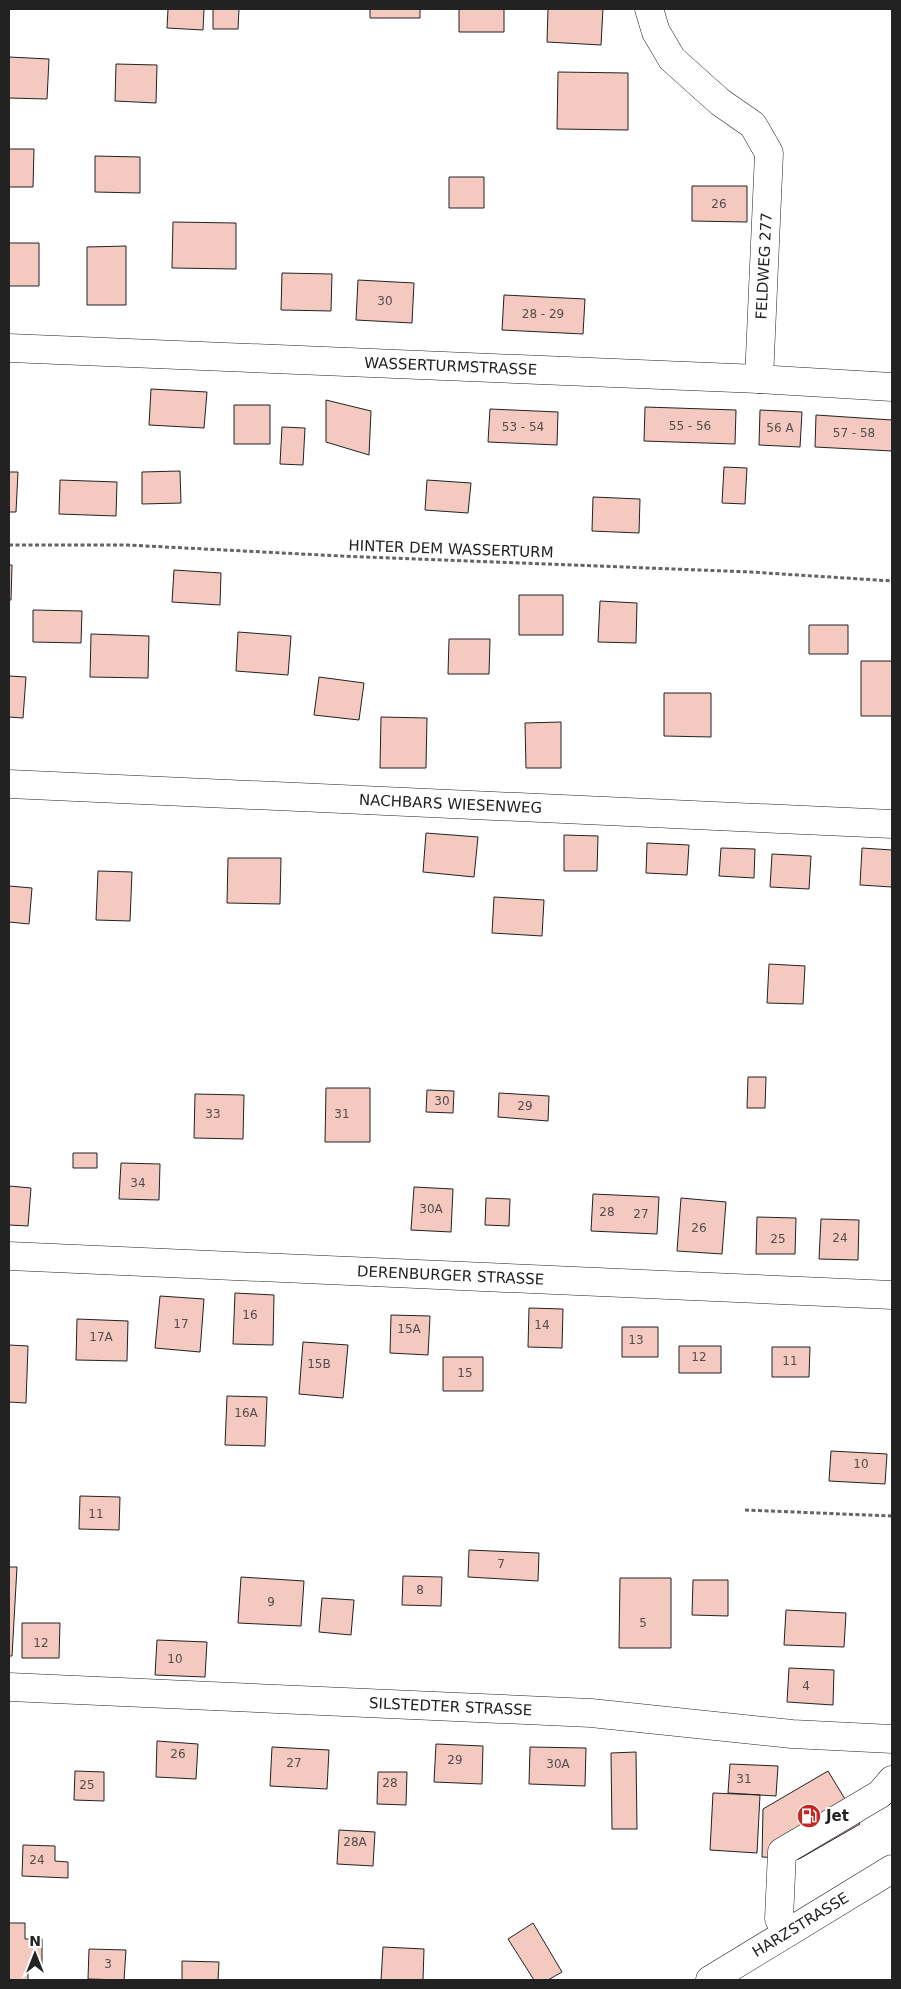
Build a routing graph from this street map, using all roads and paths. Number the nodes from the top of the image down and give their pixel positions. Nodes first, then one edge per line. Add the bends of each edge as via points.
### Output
1 (649, 9) edge
2 (9, 348) edge
3 (759, 379) junction
4 (892, 387) edge
5 (9, 545) edge
6 (892, 581) edge
7 (9, 784) edge
8 (892, 824) edge
9 (9, 1256) edge
10 (892, 1295) edge
11 (745, 1510) dead end
12 (892, 1516) edge
13 (9, 1688) edge
14 (892, 1739) edge
15 (892, 1780) edge
16 (892, 1869) edge
17 (787, 1933) junction
18 (710, 1980) edge

1 - 3 street, FELDWEG 277 via 656,32 672,59 720,102 753,124 769,153
2 - 3 street, WASSERTURMSTRASSE
3 - 4 street, WASSERTURMSTRASSE
5 - 6 path, HINTER DEM WASSERTURM via 127,546 751,572
7 - 8 street, NACHBARS WIESENWEG
9 - 10 street, DERENBURGER STRASSE
11 - 12 path
13 - 14 street, SILSTEDTER STRASSE via 591,1713 792,1734
15 - 17 street via 880,1794 782,1852 779,1919
16 - 17 street, HARZSTRASSE
17 - 18 street, HARZSTRASSE

